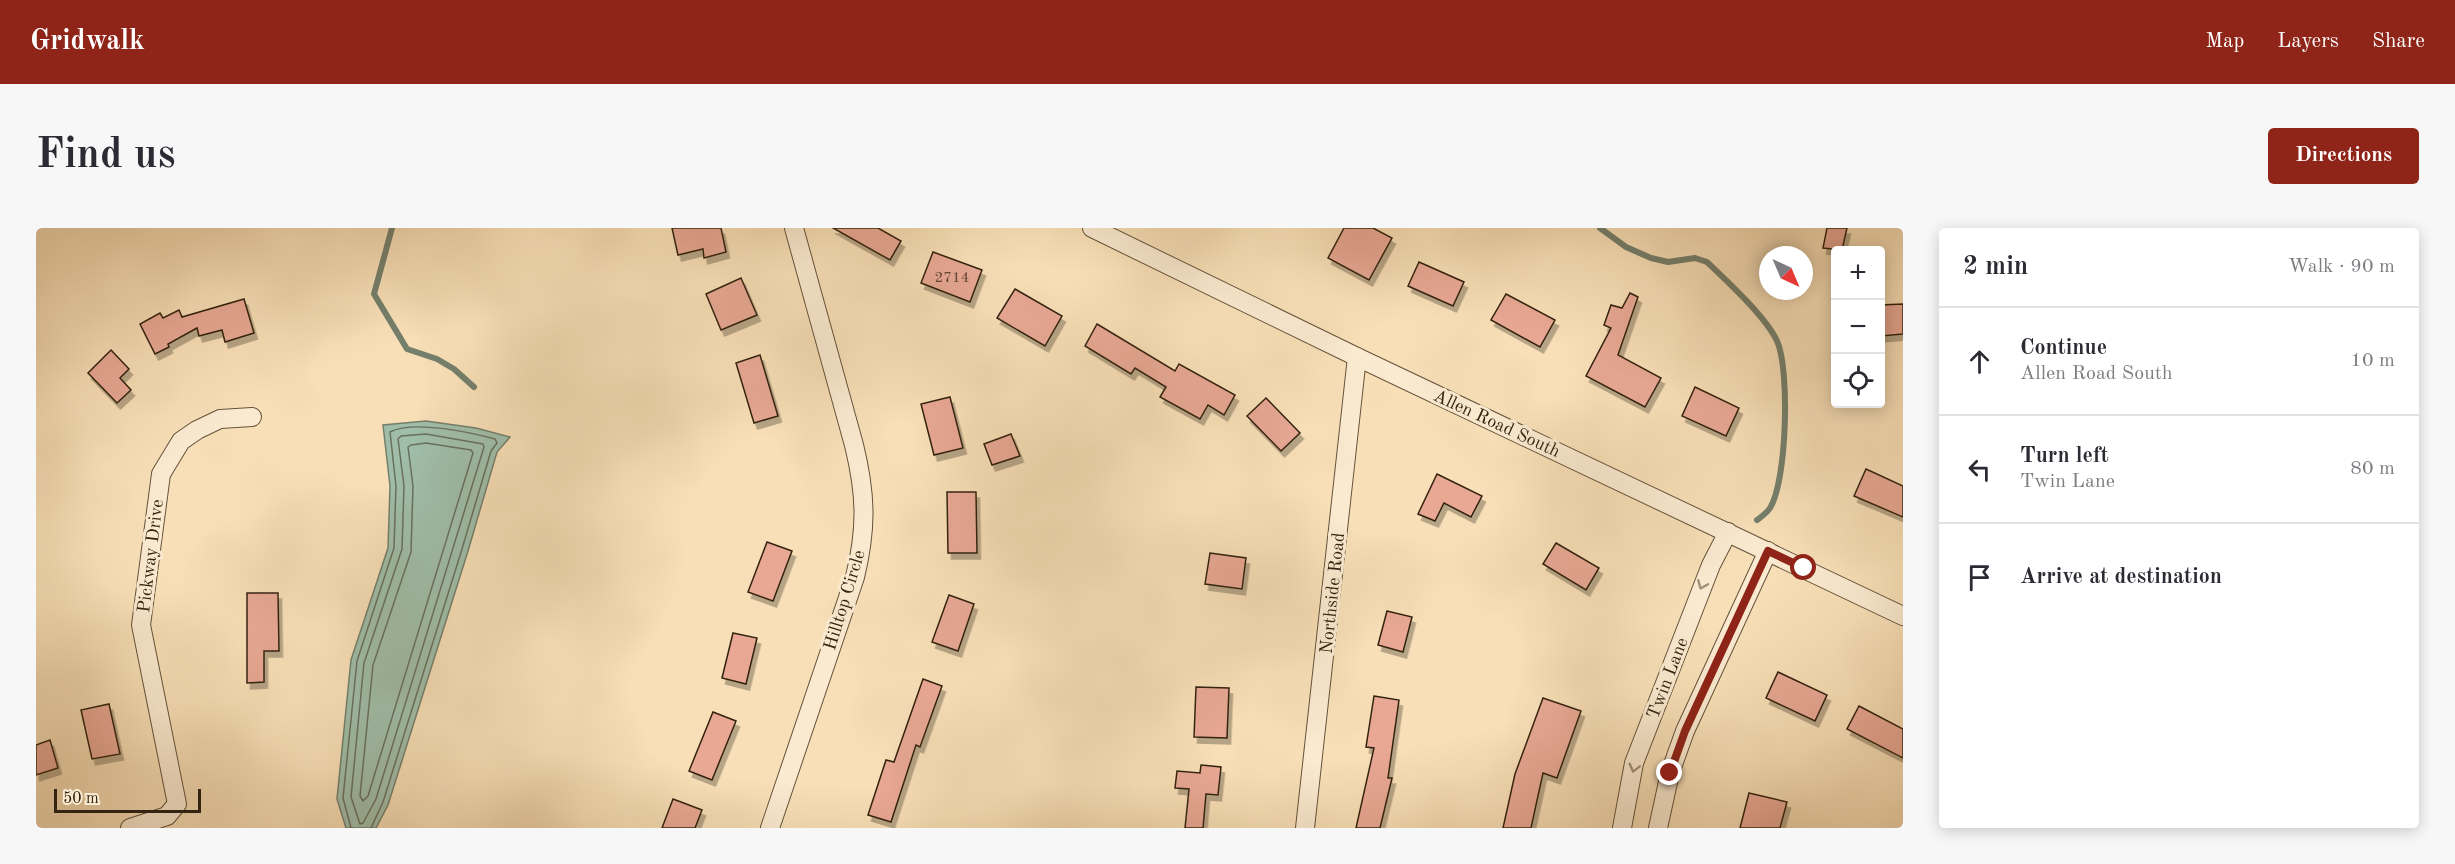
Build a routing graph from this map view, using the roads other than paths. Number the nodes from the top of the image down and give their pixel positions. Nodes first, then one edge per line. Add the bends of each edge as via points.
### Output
1 (794, 228) edge
2 (1092, 228) edge
3 (1357, 357) junction
4 (252, 417) dead end
5 (1728, 532) junction
6 (1768, 551) junction
7 (1903, 616) edge
8 (130, 828) edge
9 (770, 828) edge
10 (1305, 828) edge
11 (1622, 828) edge
12 (1658, 828) edge

1 - 9 street, Hilltop Circle via 856,453 865,512 855,577
2 - 3 street, Allen Road South
3 - 5 street, Allen Road South
3 - 10 street, Northside Road
4 - 8 street, Pickway Drive via 220,419 197,430 181,441 161,474 141,625 177,804 167,816
5 - 6 street, Allen Road South
5 -> 11 street, Twin Lane via 1711,565 1635,763
6 - 7 street, Allen Road South
6 - 12 street, Twin Lane via 1685,731 1670,773

